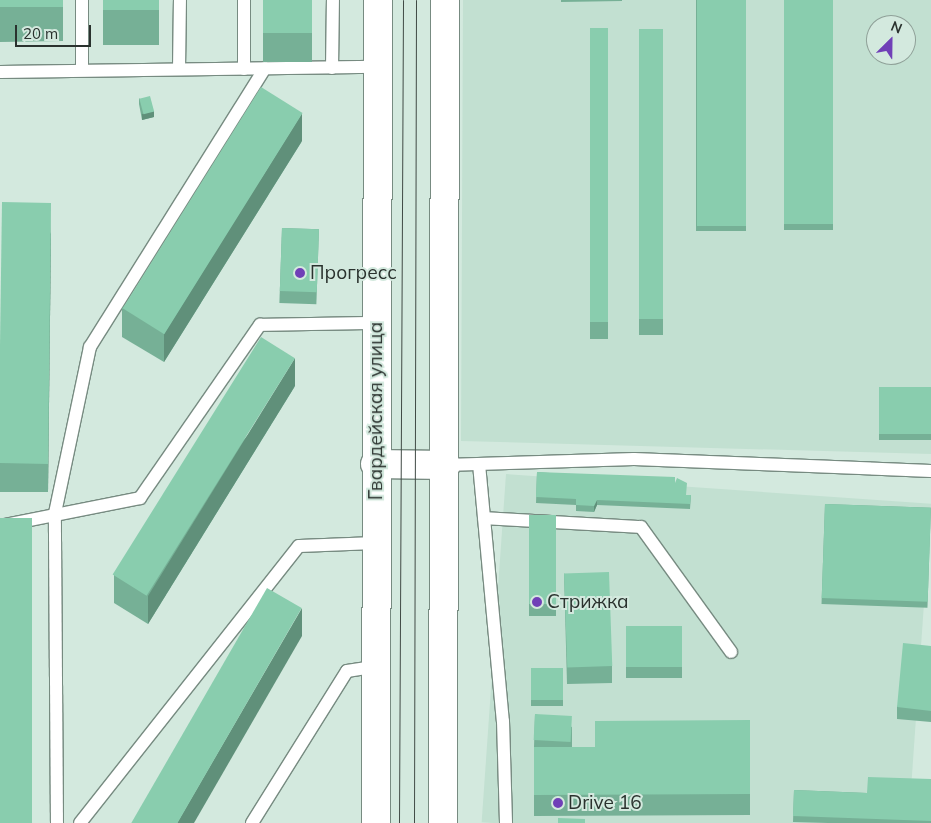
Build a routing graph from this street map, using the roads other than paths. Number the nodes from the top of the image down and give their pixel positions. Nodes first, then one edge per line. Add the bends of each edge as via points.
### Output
1 (82, 0) edge
2 (180, 0) edge
3 (244, 0) edge
4 (333, 0) edge
5 (378, 0) edge
6 (445, 0) edge
7 (378, 67) junction
8 (244, 68) junction
9 (265, 68) junction
10 (332, 68) junction
11 (179, 69) junction
12 (82, 70) junction
13 (0, 72) edge
14 (376, 323) junction
15 (375, 464) junction
16 (479, 464) junction
17 (446, 465) junction
18 (931, 470) edge
19 (55, 513) junction
20 (484, 518) junction
21 (0, 526) edge
22 (375, 543) junction
23 (731, 652) dead end
24 (377, 666) junction
25 (57, 823) edge
26 (80, 823) edge
27 (252, 823) edge
28 (376, 823) edge
29 (443, 823) edge
30 (506, 823) edge

1 - 12 lane
2 - 11 lane
3 - 8 lane
4 - 10 lane
5 - 7 main road, Гвардейская улица
6 - 17 main road
7 - 10 lane
7 - 14 main road, Гвардейская улица
8 - 9 lane
8 - 11 lane
9 - 10 lane
9 - 19 lane via 90,347
11 - 12 lane
12 - 13 lane
14 - 15 main road, Гвардейская улица
14 - 19 lane via 260,325 140,498
15 - 17 main road
15 - 22 main road, Гвардейская улица
16 - 17 lane
16 - 18 lane via 634,459
16 - 20 lane
17 - 29 main road
19 - 21 lane
19 - 25 lane
20 - 23 lane via 641,528
20 - 30 lane via 502,721
22 - 24 main road, Гвардейская улица
22 - 26 lane via 299,546
24 - 27 lane via 348,671
24 - 28 main road, Гвардейская улица

